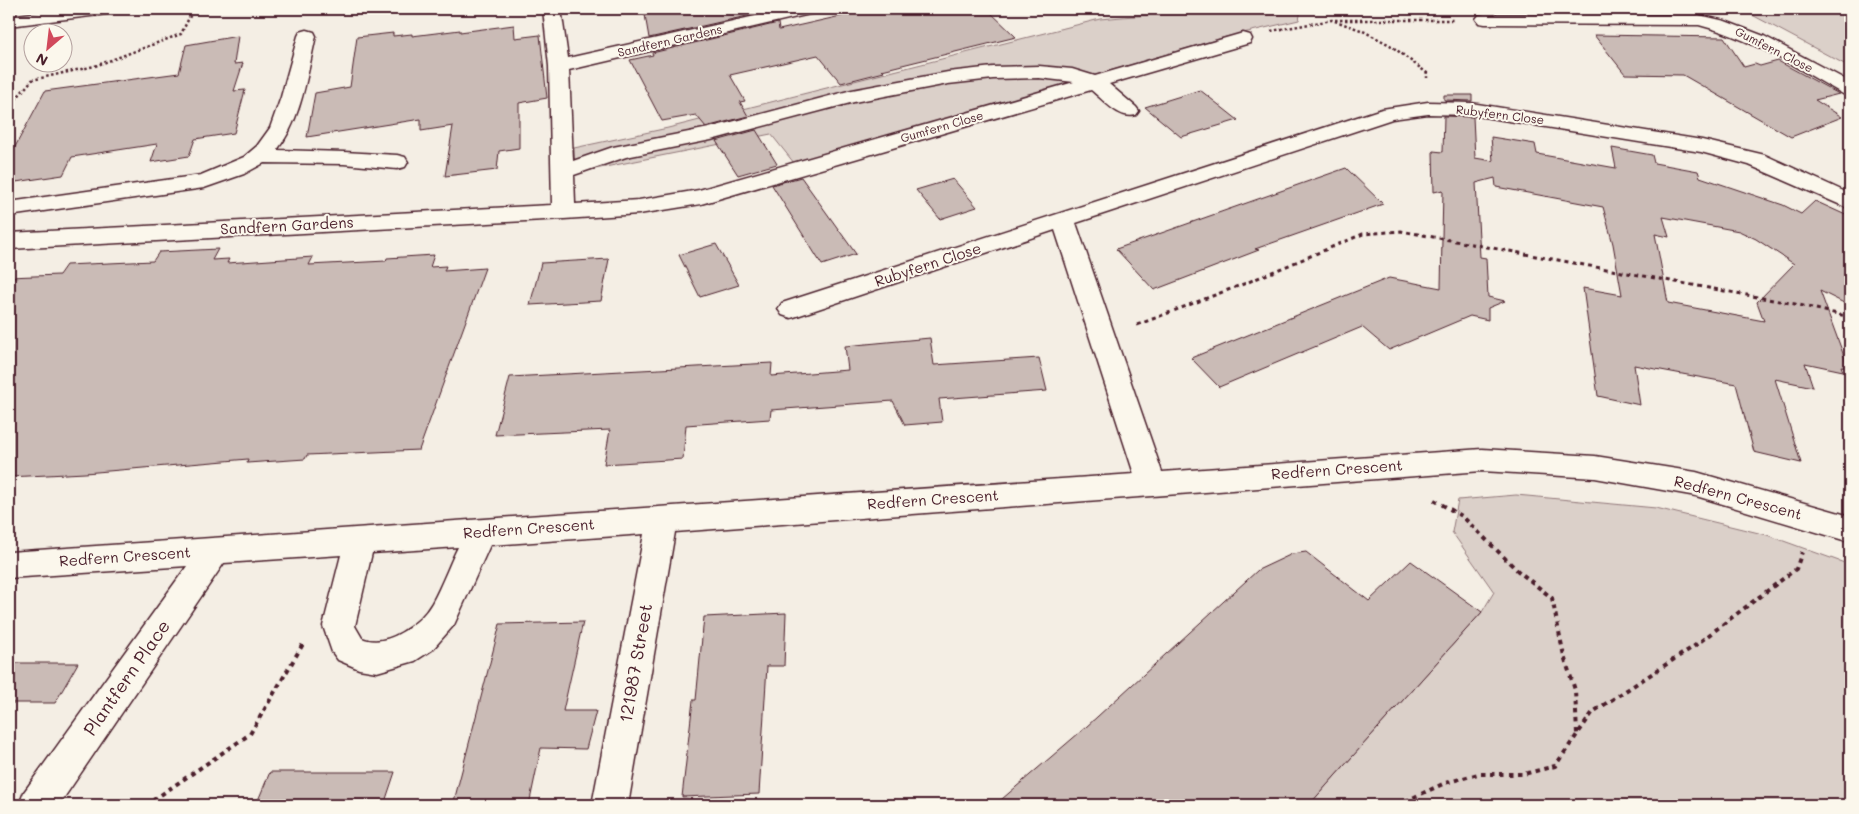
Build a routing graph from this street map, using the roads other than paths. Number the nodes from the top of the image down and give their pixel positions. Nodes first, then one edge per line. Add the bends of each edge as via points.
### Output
1 (9, 9) edge
2 (13, 9) edge
3 (107, 9) edge
4 (552, 9) edge
5 (810, 9) edge
6 (1485, 18) road end
7 (9, 21) edge
8 (307, 36) dead end
9 (1243, 39) road end
10 (558, 66) junction
11 (1094, 82) junction
12 (1850, 90) edge
13 (1129, 111) dead end
14 (259, 156) junction
15 (397, 162) dead end
16 (562, 172) junction
17 (1850, 202) edge
18 (639, 207) joint
19 (9, 208) edge
20 (564, 212) junction
21 (1064, 221) junction
22 (9, 241) edge
23 (791, 309) dead end
24 (1152, 484) junction
25 (662, 520) junction
26 (1850, 529) edge
27 (480, 532) junction
28 (360, 540) junction
29 (216, 550) junction
30 (9, 565) edge
31 (37, 805) edge
32 (610, 805) edge

1 - 2 street
3 - 7 street
4 - 10 street
5 - 10 street, Sandfern Gardens
6 - 12 street, Gumfern Close via 1713,22 1737,30
8 - 14 street via 280,131
9 - 11 street, Gumfern Close
10 - 16 street
11 - 13 street
11 - 16 street via 1072,75 1040,72 948,78 852,96 711,134 621,152
11 - 18 street, Gumfern Close via 701,197
14 - 15 street
14 - 19 street via 226,174 204,181
16 - 20 street
17 - 21 street, Rubyfern Close via 1757,160 1713,148 1471,110 1428,108 1390,113
18 - 20 street, Sandfern Gardens
20 - 22 street, Sandfern Gardens
21 - 23 street, Rubyfern Close
21 - 24 street
24 - 25 street, Redfern Crescent
24 - 26 street, Redfern Crescent via 1482,460 1595,467 1696,484
25 - 27 street, Redfern Crescent
25 - 32 street, 121987 Street
27 - 28 street, Redfern Crescent
27 - 28 street via 443,615 404,650 377,657 350,649 339,626
28 - 29 street, Redfern Crescent
29 - 30 street, Redfern Crescent
29 - 31 street, Plantfern Place

